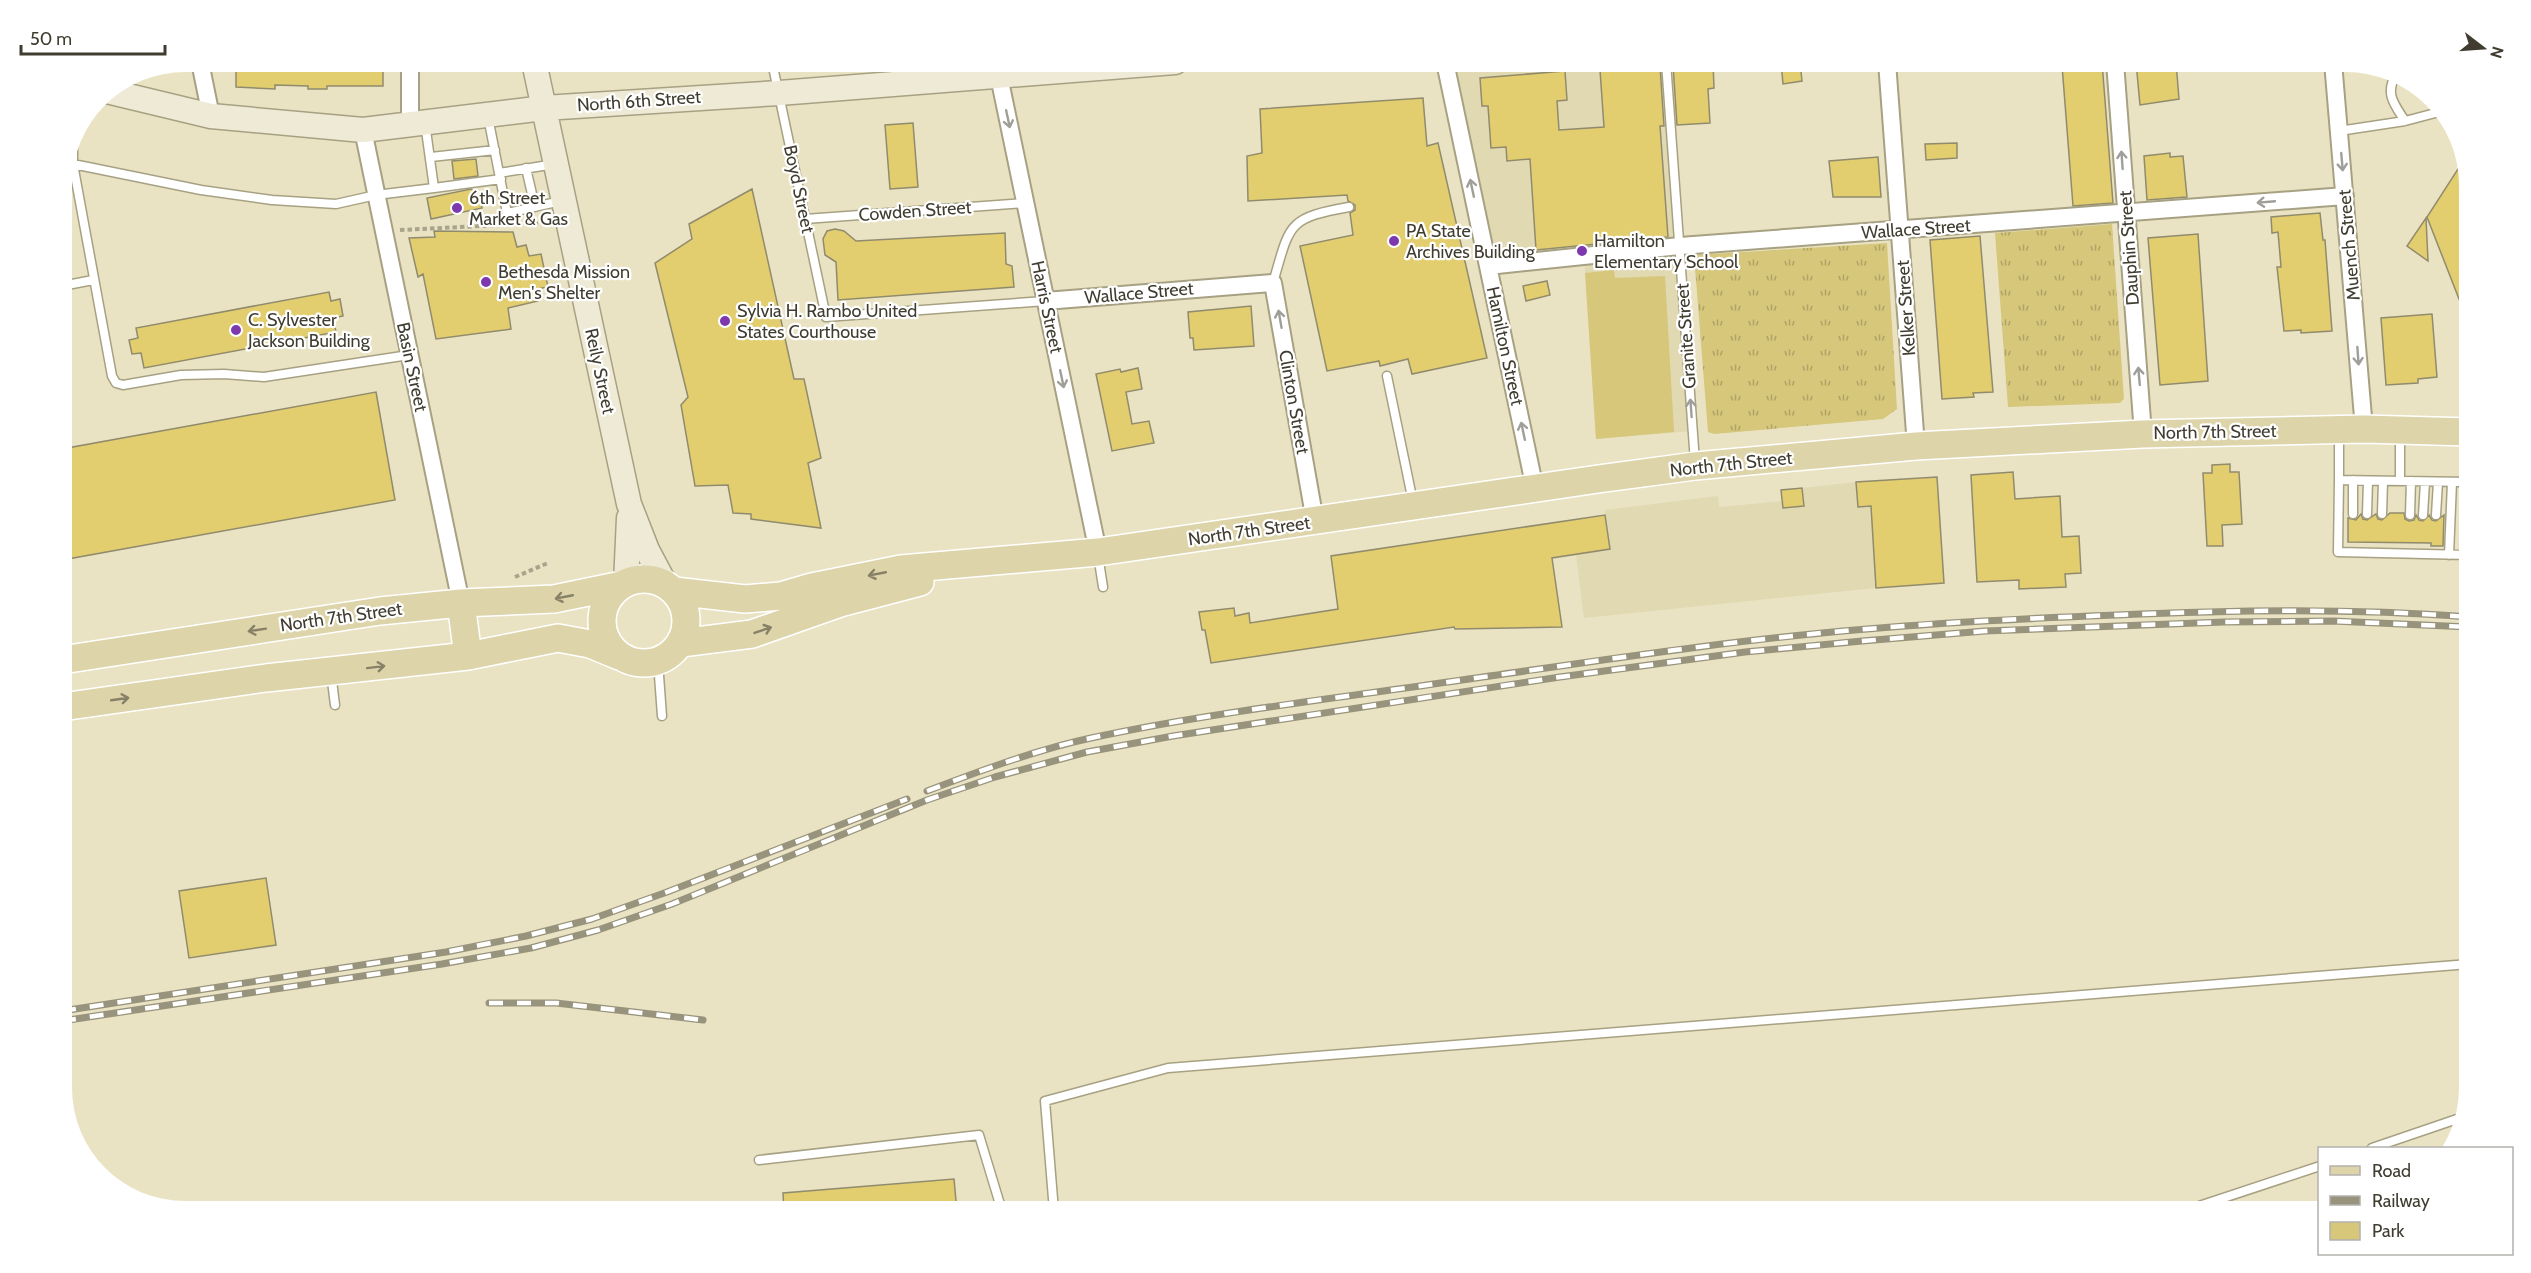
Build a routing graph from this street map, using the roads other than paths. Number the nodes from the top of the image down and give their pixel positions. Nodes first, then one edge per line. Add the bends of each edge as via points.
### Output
1 (202, 72) edge
2 (411, 72) edge
3 (536, 72) edge
4 (774, 72) edge
5 (962, 72) edge
6 (998, 72) edge
7 (1447, 72) edge
8 (1667, 72) edge
9 (1888, 72) edge
10 (2116, 72) edge
11 (2334, 72) edge
12 (2392, 82) edge
13 (779, 93) junction
14 (118, 94) edge
15 (543, 108) junction
16 (2433, 113) edge
17 (488, 115) junction
18 (211, 116) junction
19 (2405, 121) junction
20 (418, 123) junction
21 (363, 130) junction
22 (2339, 131) junction
23 (495, 150) junction
24 (430, 158) junction
25 (75, 163) edge
26 (555, 164) junction
27 (526, 168) junction
28 (72, 175) edge
29 (500, 176) junction
30 (434, 188) junction
31 (376, 195) junction
32 (2345, 196) junction
33 (1025, 203) junction
34 (535, 207) junction
35 (1349, 207) dead end
36 (565, 211) junction
37 (2126, 213) junction
38 (806, 219) junction
39 (1900, 230) junction
40 (1680, 246) junction
41 (1488, 266) junction
42 (93, 280) junction
43 (1273, 283) junction
44 (72, 284) edge
45 (1045, 301) junction
46 (826, 317) joint
47 (409, 355) junction
48 (1387, 376) dead end
49 (2352, 429) junction
50 (2400, 430) junction
51 (2459, 432) edge
52 (2144, 434) junction
53 (1916, 446) junction
54 (1695, 466) junction
55 (2339, 480) junction
56 (2354, 480) junction
57 (2368, 481) junction
58 (2383, 481) junction
59 (2400, 481) junction
60 (2411, 481) junction
61 (2425, 482) junction
62 (2438, 482) junction
63 (2452, 482) junction
64 (2459, 482) edge
65 (1535, 489) junction
66 (629, 504) junction
67 (1414, 507) junction
68 (2353, 514) dead end
69 (2367, 514) dead end
70 (2382, 514) dead end
71 (2410, 515) dead end
72 (2423, 515) dead end
73 (2436, 515) dead end
74 (1315, 521) junction
75 (2352, 543) dead end
76 (2366, 543) dead end
77 (2381, 543) dead end
78 (2409, 543) dead end
79 (2422, 543) dead end
80 (1098, 552) junction
81 (2353, 552) junction
82 (2366, 553) junction
83 (2381, 553) junction
84 (2409, 554) junction
85 (2422, 554) junction
86 (2449, 555) junction
87 (2459, 555) edge
88 (997, 562) junction
89 (624, 584) junction
90 (670, 587) junction
91 (1103, 587) dead end
92 (461, 603) junction
93 (681, 643) junction
94 (468, 656) junction
95 (619, 656) junction
96 (72, 658) edge
97 (658, 662) junction
98 (330, 673) junction
99 (334, 705) dead end
100 (72, 706) edge
101 (662, 716) dead end
102 (2459, 965) edge
103 (2454, 1120) edge
104 (2378, 1147) edge
105 (759, 1160) dead end
106 (2318, 1166) edge
107 (999, 1201) edge
108 (1053, 1201) edge
109 (2216, 1201) edge

1 - 18 street
2 - 20 street
3 - 15 main road, Reily Street
4 - 13 lane, Boyd Street
5 - 13 main road, North 6th Street
6 -> 33 street, Harris Street
41 -> 7 street, Hamilton Street
8 - 40 lane, Granite Street
9 - 39 street, Kelker Street
37 -> 10 street, Dauphin Street
11 - 22 street, Muench Street
12 - 19 lane via 2392,100
13 - 15 main road, North 6th Street
13 - 38 lane, Boyd Street
14 - 18 main road, North 6th Street
15 - 17 main road, North 6th Street
15 - 26 main road, Reily Street
16 - 19 lane
17 - 20 main road, North 6th Street
17 - 23 lane
18 - 21 main road, North 6th Street
19 - 22 lane
20 - 21 main road, North 6th Street
20 - 24 lane
21 - 31 street, Basin Street
22 -> 32 street, Muench Street
23 - 24 lane
23 - 29 lane
24 - 30 lane
25 - 31 lane via 201,190 272,200 336,204
26 - 27 lane
26 - 36 main road, Reily Street
27 - 29 lane
27 - 34 lane
28 - 42 lane
29 - 30 lane
29 - 34 lane via 507,213
30 - 31 lane
31 - 47 street, Basin Street
32 -> 37 street, Wallace Street
32 -> 49 street, Muench Street
33 - 38 lane, Cowden Street
33 - 45 street, Harris Street
34 - 36 lane
35 - 43 lane via 1313,214 1292,229
36 - 66 main road, Reily Street
37 - 39 street, Wallace Street
52 -> 37 street, Dauphin Street
38 - 46 lane, Boyd Street
39 - 40 street, Wallace Street
39 - 53 street, Kelker Street
40 - 41 street, Wallace Street
54 -> 40 lane, Granite Street
65 -> 41 street, Hamilton Street
42 - 44 lane
42 - 47 lane via 112,376 123,385 181,375 264,377
43 - 45 street, Wallace Street
74 -> 43 street, Clinton Street
45 - 46 lane, Wallace Street
45 -> 80 street, Harris Street
47 - 92 street, Basin Street
48 - 67 lane
49 - 50 main road, North 7th Street
49 - 52 main road, North 7th Street
49 - 55 lane
50 - 51 main road, North 7th Street
50 - 59 lane
52 - 53 main road, North 7th Street
53 - 54 main road, North 7th Street
54 - 65 main road, North 7th Street
55 - 56 lane
55 - 81 lane via 2338,552
56 - 57 lane
56 - 68 lane
57 - 58 lane
57 - 69 lane
58 - 59 lane
58 - 70 lane
59 - 60 lane
60 - 61 lane
60 - 71 lane
61 - 62 lane
61 - 72 lane
62 - 63 lane
62 - 73 lane
63 - 64 lane
63 - 86 lane
65 - 67 main road, North 7th Street
66 - 89 main road, Reily Street
66 - 90 main road, Reily Street via 647,550
67 - 74 main road, North 7th Street
74 - 80 main road, North 7th Street
75 - 81 lane
76 - 82 lane
77 - 83 lane
78 - 84 lane
79 - 85 lane
80 - 88 main road, North 7th Street
80 - 91 lane
81 - 82 lane
82 - 83 lane
83 - 84 lane
84 - 85 lane
85 - 86 lane via 2435,550
86 - 87 lane
88 -> 90 main road, North 7th Street via 901,569 781,596 754,598
93 -> 88 main road, North 7th Street via 752,634 840,603
89 - 90 main road, North 7th Street via 652,579
89 -> 92 main road, North 7th Street via 554,599
89 - 95 main road via 611,595 602,620 603,634
90 - 93 main road via 687,616
92 - 94 main road
92 -> 96 main road, North 7th Street via 380,611
93 - 97 main road
94 - 95 main road via 558,638 590,644
98 -> 94 main road
95 - 97 main road via 631,662
97 - 101 lane
98 - 99 lane
100 -> 98 main road via 266,678
102 - 108 lane via 1168,1068 1046,1101
103 - 104 lane
105 - 107 lane via 979,1135
106 - 109 lane

